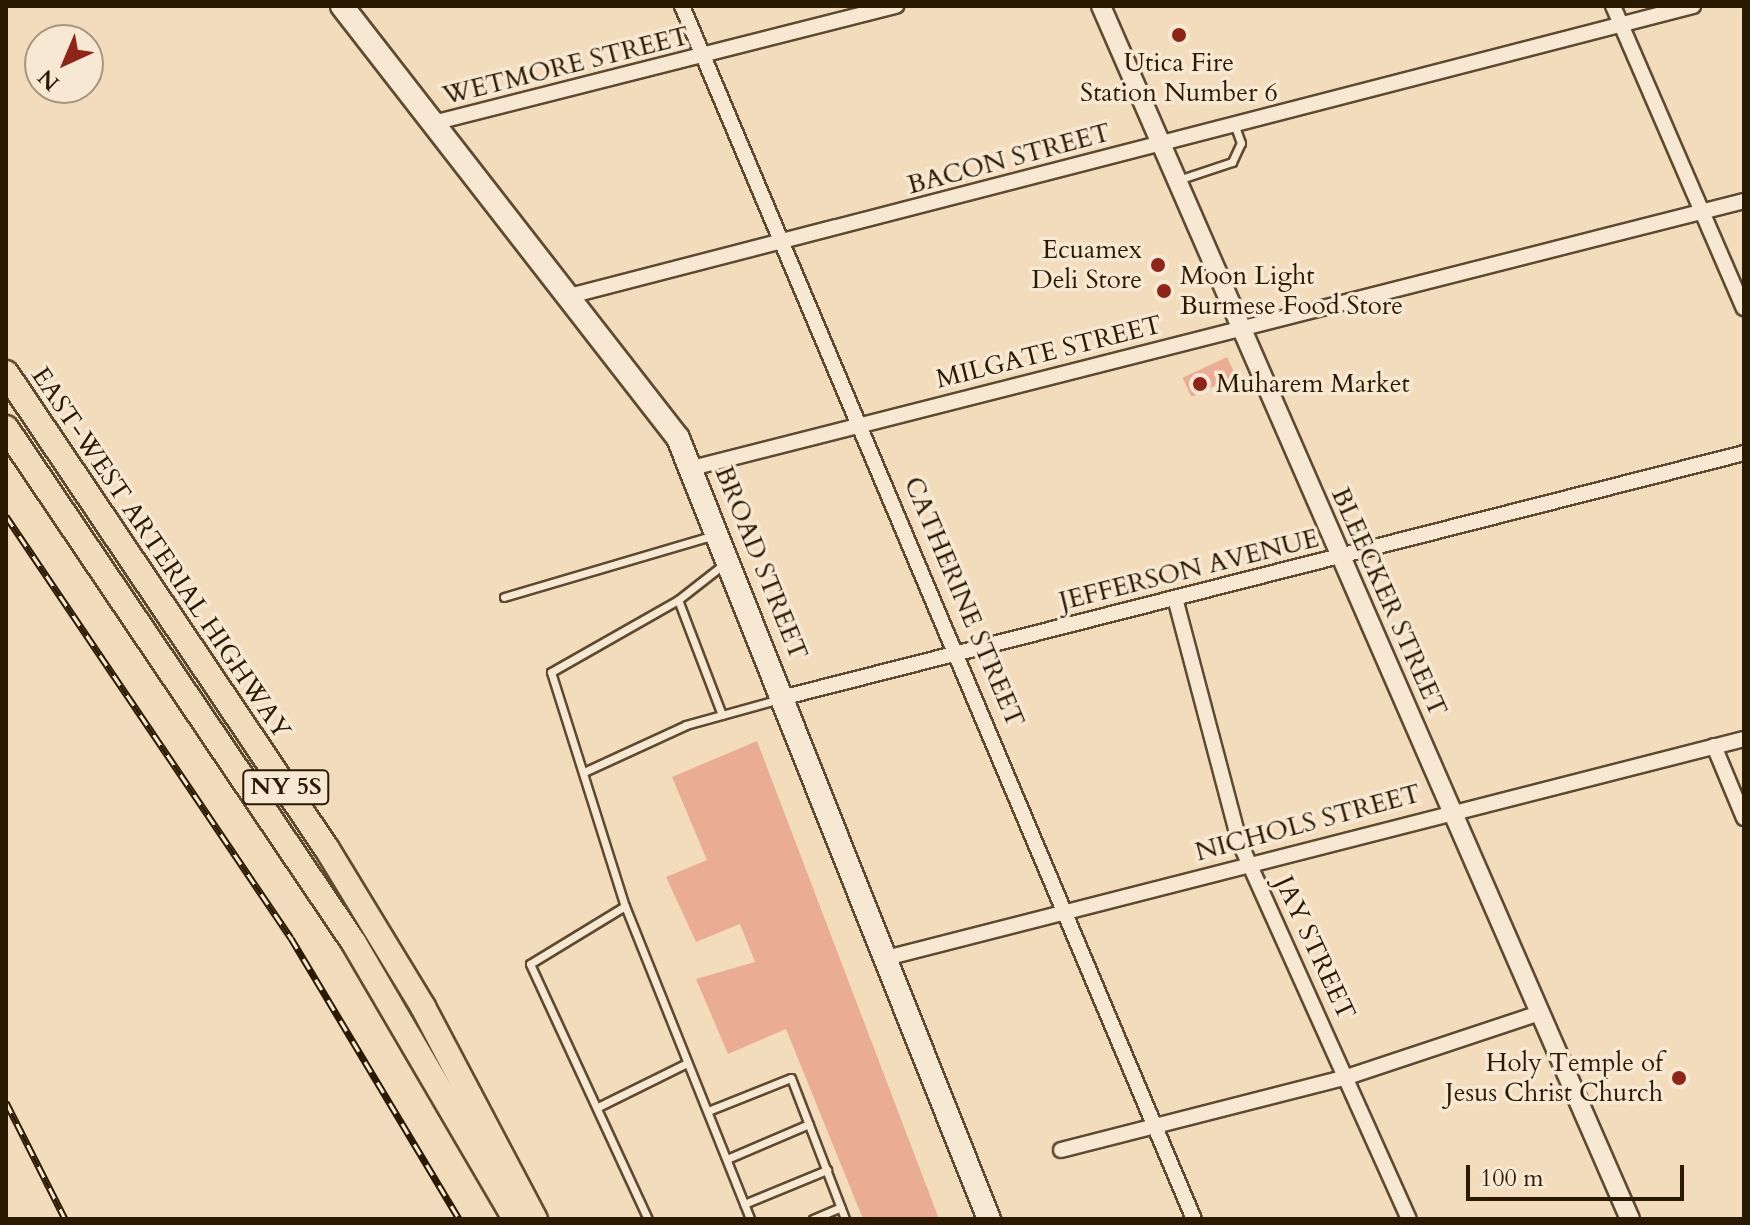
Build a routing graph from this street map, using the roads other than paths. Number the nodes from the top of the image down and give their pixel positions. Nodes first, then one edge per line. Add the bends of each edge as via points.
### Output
1 (342, 6) edge
2 (682, 6) edge
3 (896, 6) edge
4 (1101, 6) edge
5 (1613, 6) edge
6 (1693, 6) edge
7 (1620, 24) junction
8 (704, 57) junction
9 (433, 123) junction
10 (1234, 124) junction
11 (1161, 143) junction
12 (1177, 180) junction
13 (1744, 201) edge
14 (1702, 211) junction
15 (785, 241) junction
16 (569, 296) junction
17 (1744, 308) edge
18 (1241, 327) junction
19 (6, 373) edge
20 (864, 424) junction
21 (6, 428) edge
22 (1744, 453) edge
23 (692, 468) junction
24 (719, 532) junction
25 (1340, 556) junction
26 (731, 560) junction
27 (504, 597) dead end
28 (1175, 598) junction
29 (678, 600) junction
30 (961, 653) junction
31 (785, 697) junction
32 (722, 715) junction
33 (1744, 739) edge
34 (1714, 746) junction
35 (584, 772) junction
36 (1451, 810) junction
37 (1744, 818) edge
38 (1249, 865) junction
39 (625, 906) junction
40 (1066, 912) junction
41 (886, 958) junction
42 (1539, 1013) junction
43 (687, 1063) junction
44 (1347, 1077) junction
45 (598, 1107) junction
46 (708, 1111) junction
47 (809, 1124) junction
48 (1155, 1128) junction
49 (1061, 1150) dead end
50 (727, 1159) junction
51 (827, 1170) junction
52 (744, 1204) junction
53 (841, 1207) junction
54 (515, 1219) edge
55 (535, 1219) edge
56 (648, 1219) edge
57 (750, 1219) edge
58 (813, 1219) edge
59 (845, 1219) edge
60 (989, 1219) edge
61 (1194, 1219) edge
62 (1409, 1219) edge
63 (1630, 1219) edge

1 - 9 main road, BROAD STREET
2 - 8 street, CATHERINE STREET
3 - 8 street, WETMORE STREET
4 - 11 street, BLEECKER STREET
5 - 7 street
6 - 7 street, BACON STREET
7 - 10 street, BACON STREET
7 - 14 street
8 - 9 street, WETMORE STREET
8 - 15 street, CATHERINE STREET
9 - 16 main road, BROAD STREET
10 - 11 street, BACON STREET
10 - 12 lane via 1241,143 1232,162
11 - 12 street, BLEECKER STREET
11 - 15 street, BACON STREET
12 - 18 street, BLEECKER STREET
13 - 14 street, MILGATE STREET
14 - 17 street
14 - 18 street, MILGATE STREET
15 - 16 street, BACON STREET
15 - 20 street, CATHERINE STREET
16 - 23 main road, BROAD STREET via 678,438
18 - 20 street, MILGATE STREET
18 - 25 street, BLEECKER STREET
19 - 55 main road, EAST-WEST ARTERIAL HIGHWAY / NY 5S via 327,849 423,1007
20 - 23 street, MILGATE STREET
20 - 30 street, CATHERINE STREET
21 - 54 main road, NY 5S via 354,943
22 - 25 street, JEFFERSON AVENUE
23 - 24 main road, BROAD STREET
24 - 26 main road, BROAD STREET
24 - 27 lane
25 - 28 street, JEFFERSON AVENUE
25 - 36 street, BLEECKER STREET
26 - 29 lane
26 - 31 main road, BROAD STREET
28 - 30 street, JEFFERSON AVENUE
28 - 38 street, JAY STREET
29 - 32 lane
29 - 35 lane via 551,672
30 - 31 street, JEFFERSON AVENUE
30 - 40 street, CATHERINE STREET
31 - 32 lane
31 - 41 main road, BROAD STREET
32 - 35 lane
33 - 34 street, NICHOLS STREET
34 - 36 street, NICHOLS STREET
34 - 37 street
35 - 39 lane
36 - 38 street, NICHOLS STREET
36 - 42 street, BLEECKER STREET
38 - 40 street, NICHOLS STREET
38 - 44 street, JAY STREET
39 - 43 lane
39 - 45 lane via 530,964
40 - 41 street, NICHOLS STREET
40 - 48 street, CATHERINE STREET
41 - 60 main road, BROAD STREET
42 - 44 street
42 - 63 street, BLEECKER STREET
43 - 45 lane
43 - 46 lane
44 - 48 street
44 - 62 street, JAY STREET
45 - 56 lane
46 - 47 lane via 791,1078
46 - 50 lane
47 - 50 lane
47 - 51 lane
48 - 49 street
48 - 61 street, CATHERINE STREET
50 - 52 lane
51 - 52 lane
51 - 53 lane
52 - 57 lane
53 - 58 lane
53 - 59 lane

